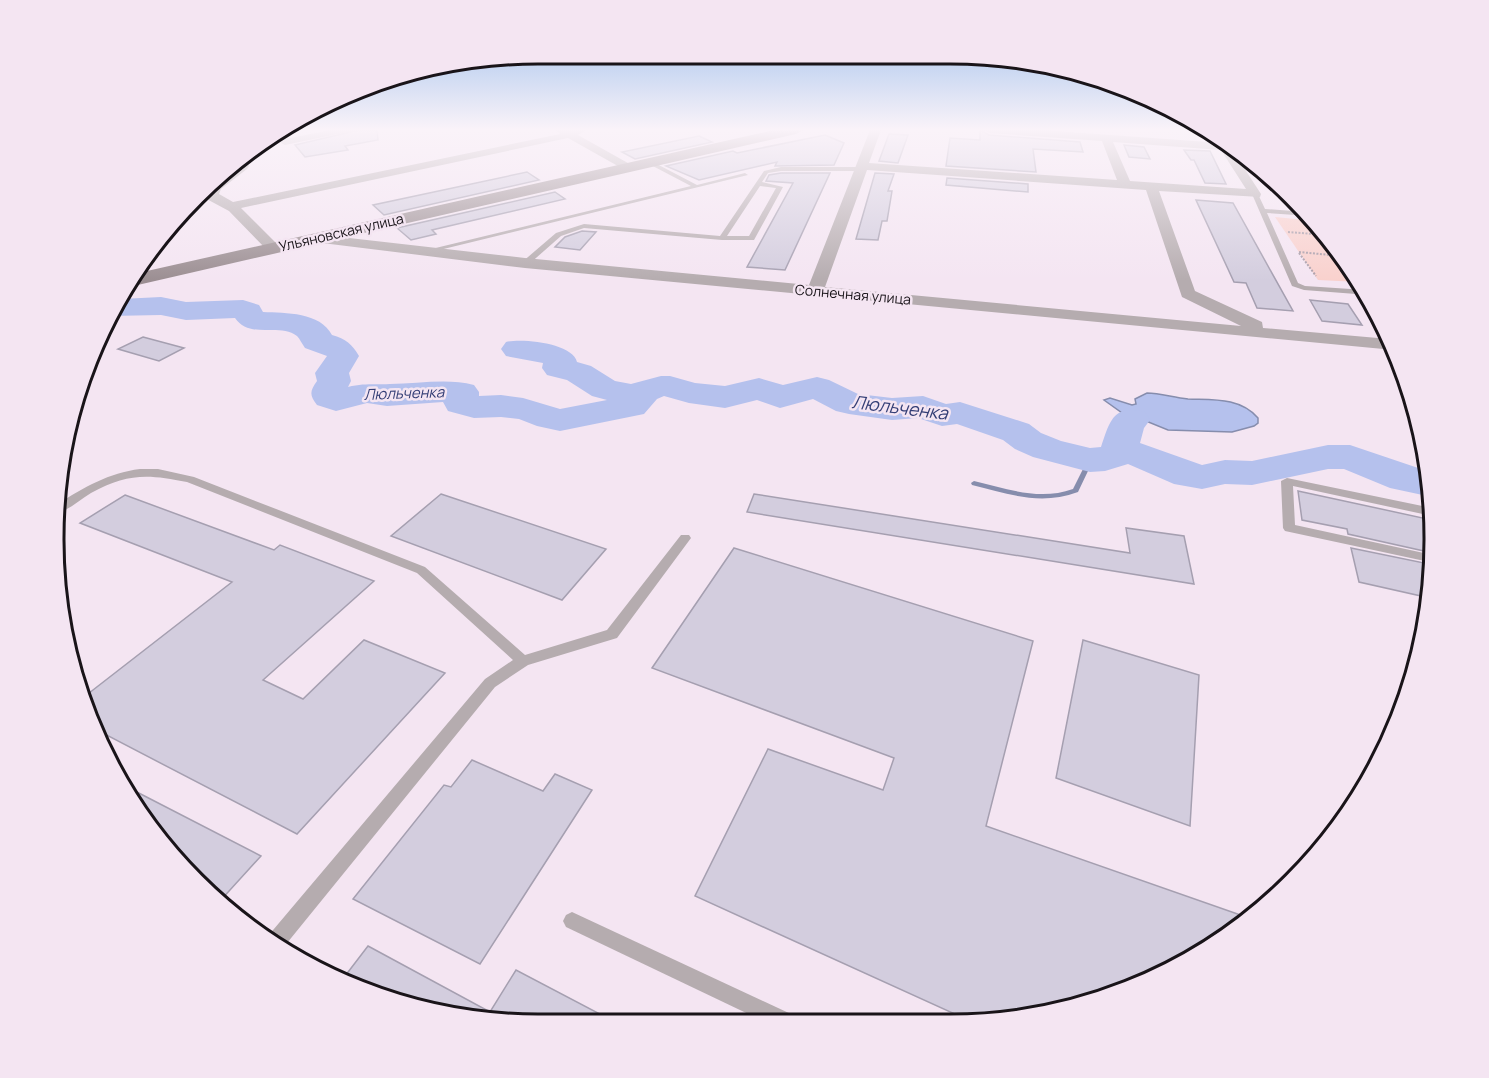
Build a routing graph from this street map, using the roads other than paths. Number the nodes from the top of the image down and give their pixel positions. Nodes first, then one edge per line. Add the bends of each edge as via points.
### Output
1 (349, 180) edge
2 (570, 180) edge
3 (684, 180) edge
4 (724, 180) edge
5 (761, 180) edge
6 (856, 180) edge
7 (1064, 180) edge
8 (1123, 180) edge
9 (1246, 180) edge
10 (760, 183) junction
11 (1125, 184) junction
12 (1151, 186) junction
13 (697, 187) junction
14 (1255, 194) junction
15 (211, 196) edge
16 (231, 206) junction
17 (1263, 211) junction
18 (1295, 213) edge
19 (314, 238) junction
20 (722, 238) junction
21 (273, 248) junction
22 (422, 252) junction
23 (525, 263) junction
24 (142, 279) edge
25 (815, 291) junction
26 (1355, 292) edge
27 (1278, 334) junction
28 (1382, 344) edge
29 (66, 504) edge
30 (1423, 510) edge
31 (685, 538) dead end
32 (1423, 557) edge
33 (523, 661) junction
34 (572, 921) dead end
35 (280, 937) edge
36 (769, 1014) edge

1 - 16 street
2 - 19 main road, Ульяновская улица
3 - 13 lane
4 - 13 lane
5 - 10 lane
6 - 25 street
7 - 11 street
8 - 11 street
9 - 14 street
10 - 20 lane
10 - 20 lane via 780,187 751,238
11 - 12 street
12 - 14 street
12 - 27 street via 1188,294
13 - 22 lane
14 - 17 lane
15 - 16 street
16 - 21 street
17 - 18 lane
17 - 26 lane via 1295,284
19 - 21 main road, Ульяновская улица
19 - 22 street, Солнечная улица
20 - 23 lane via 572,227 559,232
21 - 24 main road, Ульяновская улица
22 - 23 street, Солнечная улица
23 - 25 street, Солнечная улица
25 - 27 street, Солнечная улица
27 - 28 street, Солнечная улица
29 - 33 lane via 91,488 122,476 151,472 190,479 421,570
30 - 32 lane via 1287,481 1289,528
31 - 33 lane via 612,634
33 - 35 lane via 490,683
34 - 36 lane

